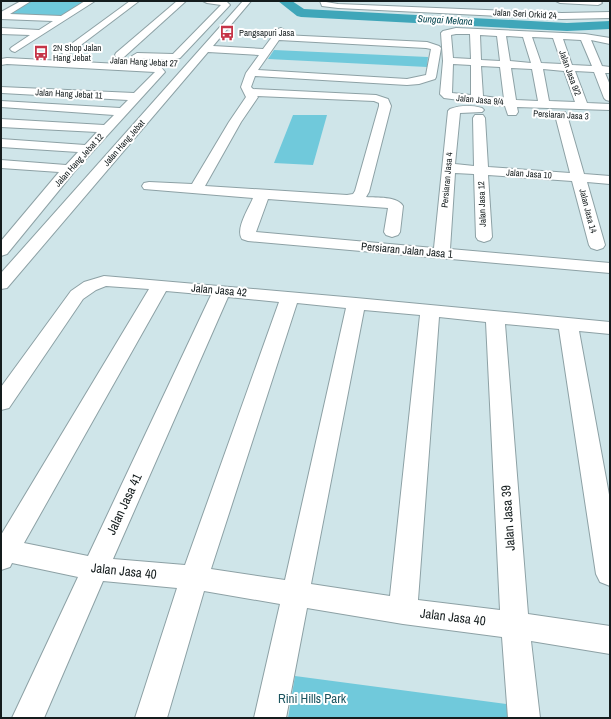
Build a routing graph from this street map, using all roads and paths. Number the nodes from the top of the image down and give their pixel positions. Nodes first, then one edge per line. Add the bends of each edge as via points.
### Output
1 (27, 1) edge
2 (91, 1) edge
3 (135, 1) edge
4 (182, 1) edge
5 (207, 1) edge
6 (247, 1) edge
7 (560, 1) edge
8 (324, 2) edge
9 (410, 3) edge
10 (603, 9) edge
11 (1, 15) edge
12 (62, 19) junction
13 (1, 31) edge
14 (475, 32) junction
15 (40, 33) junction
16 (501, 34) junction
17 (527, 35) junction
18 (557, 36) junction
19 (585, 37) junction
20 (609, 40) edge
21 (205, 49) junction
22 (8, 50) edge
23 (30, 50) dead end
24 (265, 52) junction
25 (80, 53) dead end
26 (120, 55) junction
27 (102, 60) junction
28 (448, 61) junction
29 (1, 62) edge
30 (476, 63) junction
31 (191, 64) junction
32 (506, 64) junction
33 (537, 66) junction
34 (568, 68) junction
35 (598, 69) junction
36 (610, 70) edge
37 (251, 73) junction
38 (134, 82) dead end
39 (150, 83) junction
40 (2, 90) dead end
41 (249, 92) junction
42 (137, 97) junction
43 (610, 98) edge
44 (477, 100) junction
45 (1, 104) edge
46 (544, 104) junction
47 (582, 106) junction
48 (511, 107) junction
49 (610, 107) edge
50 (456, 109) joint
51 (123, 112) junction
52 (562, 115) junction
53 (479, 118) dead end
54 (610, 118) edge
55 (1, 122) edge
56 (107, 129) junction
57 (1, 143) edge
58 (88, 149) junction
59 (1, 164) edge
60 (448, 168) junction
61 (69, 169) junction
62 (481, 170) junction
63 (579, 178) junction
64 (610, 180) edge
65 (149, 186) dead end
66 (197, 188) junction
67 (262, 195) junction
68 (350, 199) junction
69 (392, 232) dead end
70 (484, 237) dead end
71 (597, 245) dead end
72 (1, 251) edge
73 (442, 253) junction
74 (1, 254) edge
75 (24, 256) junction
76 (610, 268) edge
77 (1, 284) edge
78 (160, 285) junction
79 (222, 291) junction
80 (290, 297) junction
81 (356, 303) junction
82 (430, 312) junction
83 (495, 317) junction
84 (568, 323) junction
85 (610, 328) edge
86 (1, 403) edge
87 (2, 553) edge
88 (94, 569) junction
89 (610, 574) edge
90 (194, 578) junction
91 (296, 594) junction
92 (403, 611) junction
93 (515, 625) junction
94 (610, 640) edge
95 (28, 718) edge
96 (151, 718) edge
97 (270, 718) edge
98 (524, 718) edge

1 - 11 street
2 - 12 street
3 - 25 street via 62,52
4 - 26 street
5 - 26 street via 226,5 174,57
6 - 21 street, Jalan Hang Jebat
7 - 10 street
8 - 9 street, Jalan Seri Orkid 24
9 - 10 street, Jalan Seri Orkid 24 via 499,9
11 - 12 street
12 - 15 street
13 - 15 street
14 - 16 street
14 - 28 street, Jalan Jasa 9/4 via 446,33
14 - 30 street
15 - 22 street
16 - 17 street
16 - 32 street
17 - 18 street
17 - 33 street
18 - 19 street
18 - 34 street, Jalan Jasa 9/2
19 - 20 street
19 - 35 street
21 - 24 street
21 - 31 street, Jalan Hang Jebat
22 - 23 street
22 - 27 street, Jalan Hang Jebat 27
24 - 37 street
24 - 37 street via 279,34 427,45 436,48 431,77 419,81
26 - 27 street
27 - 29 street
27 - 31 street, Jalan Hang Jebat 27
27 - 39 street, Jalan Hang Jebat 12 via 157,69 160,72
28 - 30 street
28 - 44 street, Jalan Jasa 9/4 via 446,94
30 - 32 street
30 - 44 street
31 - 75 street, Jalan Hang Jebat via 85,189
32 - 33 street
32 - 48 street
33 - 34 street
33 - 46 street
34 - 35 street
34 - 47 street, Jalan Jasa 9/2
35 - 36 street
35 - 43 street
37 - 41 street via 246,86
38 - 39 street
39 - 42 street, Jalan Hang Jebat 12
40 - 42 street, Jalan Hang Jebat 11
41 - 66 street via 252,97
41 - 68 street via 376,98 384,101 385,106 362,192 358,197
42 - 51 street, Jalan Hang Jebat 12
44 - 48 street, Jalan Jasa 9/4
45 - 51 street
46 - 47 street
46 - 48 street
47 - 49 street, Jalan Jasa 9/2
48 - 50 street, Persiaran Jasa 3
48 - 52 street, Persiaran Jasa 3
50 - 60 street, Persiaran Jasa 4
51 - 56 street, Jalan Hang Jebat 12
52 - 54 street, Persiaran Jasa 3
52 - 63 street, Jalan Jasa 14
53 - 62 street, Jalan Jasa 12
55 - 56 street
56 - 58 street, Jalan Hang Jebat 12
57 - 58 street
58 - 61 street, Jalan Hang Jebat 12
59 - 61 street
60 - 62 street, Jalan Jasa 10
60 - 73 street, Persiaran Jasa 4
61 - 72 street, Jalan Hang Jebat 12
62 - 63 street, Jalan Jasa 10
62 - 70 street, Jalan Jasa 12
63 - 64 street, Jalan Jasa 10
63 - 71 street, Jalan Jasa 14
65 - 66 street
66 - 67 street
67 - 68 street
67 - 73 street, Persiaran Jalan Jasa 1 via 248,236
68 - 69 street via 395,204
73 - 76 street, Persiaran Jalan Jasa 1
74 - 75 street
75 - 77 street, Jalan Hang Jebat
78 - 79 street, Jalan Jasa 42
78 - 86 street, Jalan Jasa 42 via 104,281 90,286 77,295
78 - 87 street
79 - 80 street, Jalan Jasa 42
79 - 88 street, Jalan Jasa 41
80 - 81 street, Jalan Jasa 42
80 - 90 street
81 - 82 street, Jalan Jasa 42
81 - 91 street
82 - 83 street, Jalan Jasa 42
82 - 92 street
83 - 84 street, Jalan Jasa 42
83 - 93 street, Jalan Jasa 39
84 - 85 street, Jalan Jasa 42
84 - 89 street
87 - 88 street, Jalan Jasa 40
88 - 90 street, Jalan Jasa 40
88 - 95 street, Jalan Jasa 41
90 - 91 street, Jalan Jasa 40
90 - 96 street
91 - 92 street, Jalan Jasa 40
91 - 97 street
92 - 93 street, Jalan Jasa 40
93 - 94 street, Jalan Jasa 40
93 - 98 street, Jalan Jasa 39

